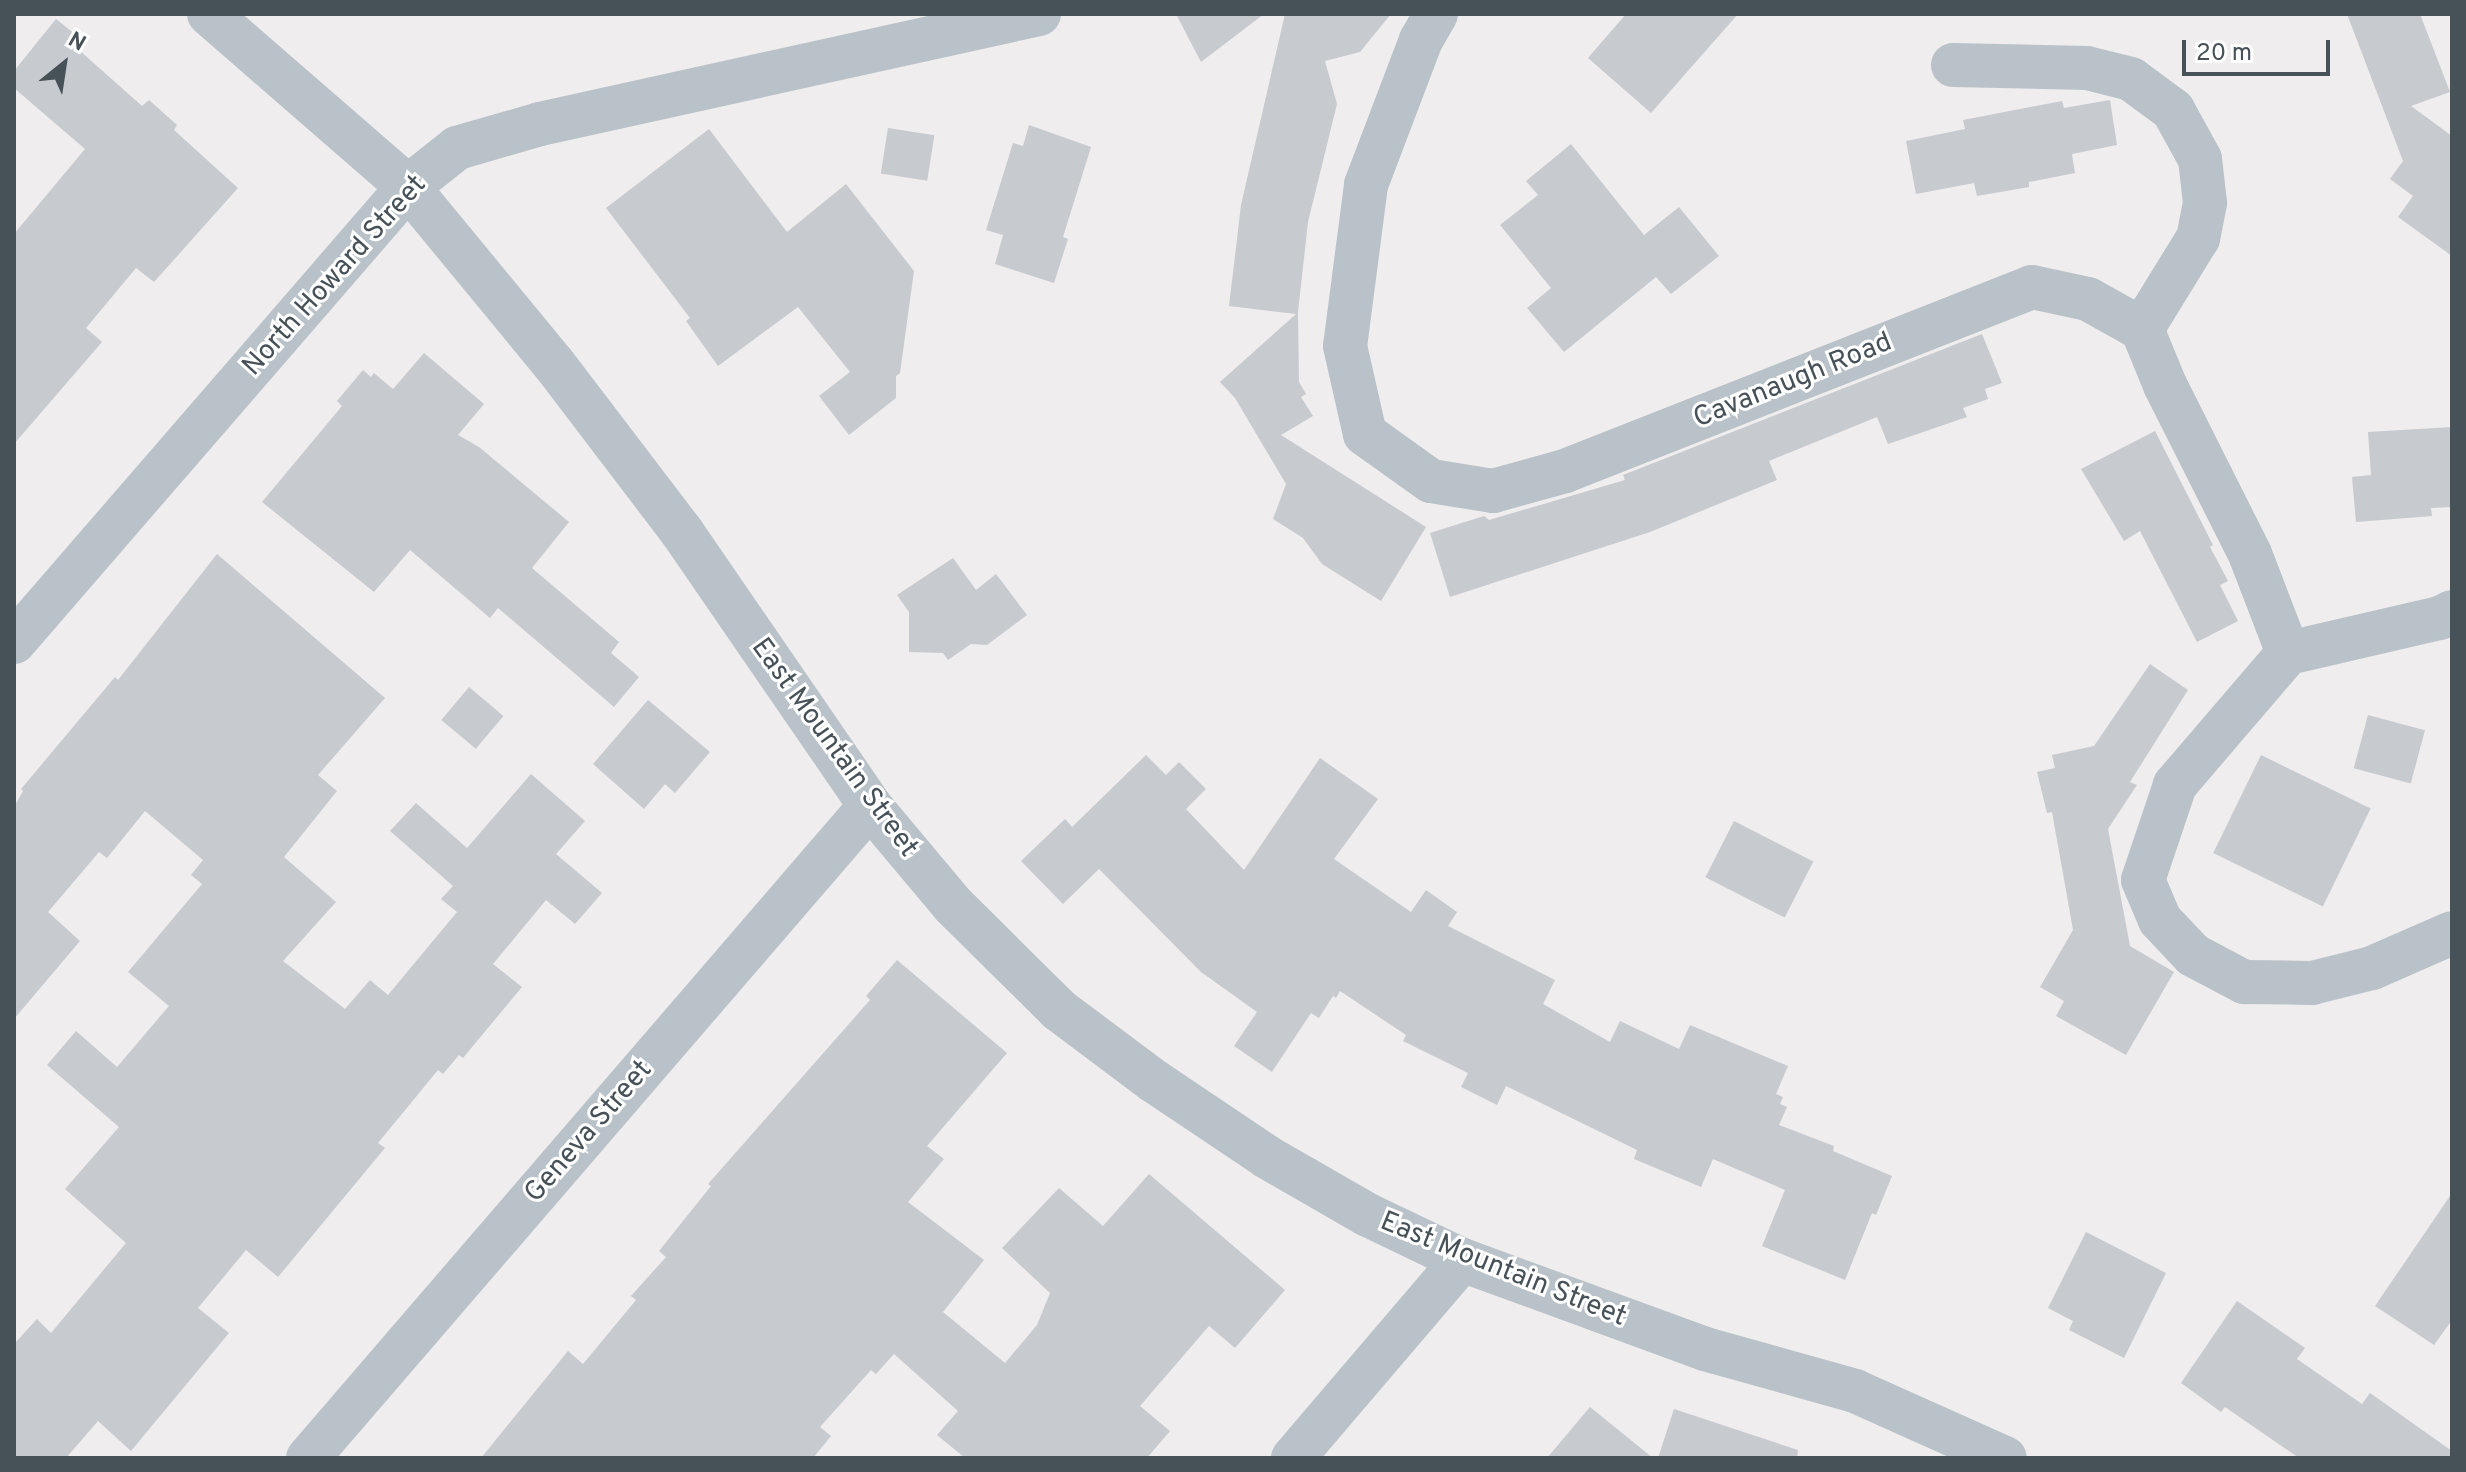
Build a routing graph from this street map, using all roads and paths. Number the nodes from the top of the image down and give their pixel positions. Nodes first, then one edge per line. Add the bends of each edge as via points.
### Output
1 (209, 14) edge
2 (1039, 14) edge
3 (1436, 14) edge
4 (1953, 65) dead end
5 (408, 187) junction
6 (2142, 329) junction
7 (2452, 612) edge
8 (14, 642) edge
9 (2288, 653) junction
10 (870, 806) junction
11 (2452, 933) edge
12 (1462, 1260) junction
13 (308, 1458) edge
14 (1293, 1458) edge
15 (2005, 1458) edge

1 - 5 street, East Mountain Street
2 - 5 street, North Howard Street via 540,124 457,148
3 - 6 street, Cavanaugh Road via 1421,40 1366,185 1345,346 1365,434 1431,481 1493,491 1565,471 2032,287 2088,299
4 - 6 street via 2087,68 2131,79 2173,110 2200,159 2205,203 2198,238
5 - 8 street, North Howard Street
5 - 10 street, East Mountain Street via 554,364 682,532
6 - 9 street via 2250,554
7 - 9 street
9 - 11 street via 2175,785 2143,880 2160,920 2193,955 2244,982 2312,983 2372,968
10 - 12 street, East Mountain Street via 953,905 1059,1010 1267,1157 1368,1215
10 - 13 street, Geneva Street
12 - 14 street
12 - 15 street, East Mountain Street via 1705,1349 1855,1391

